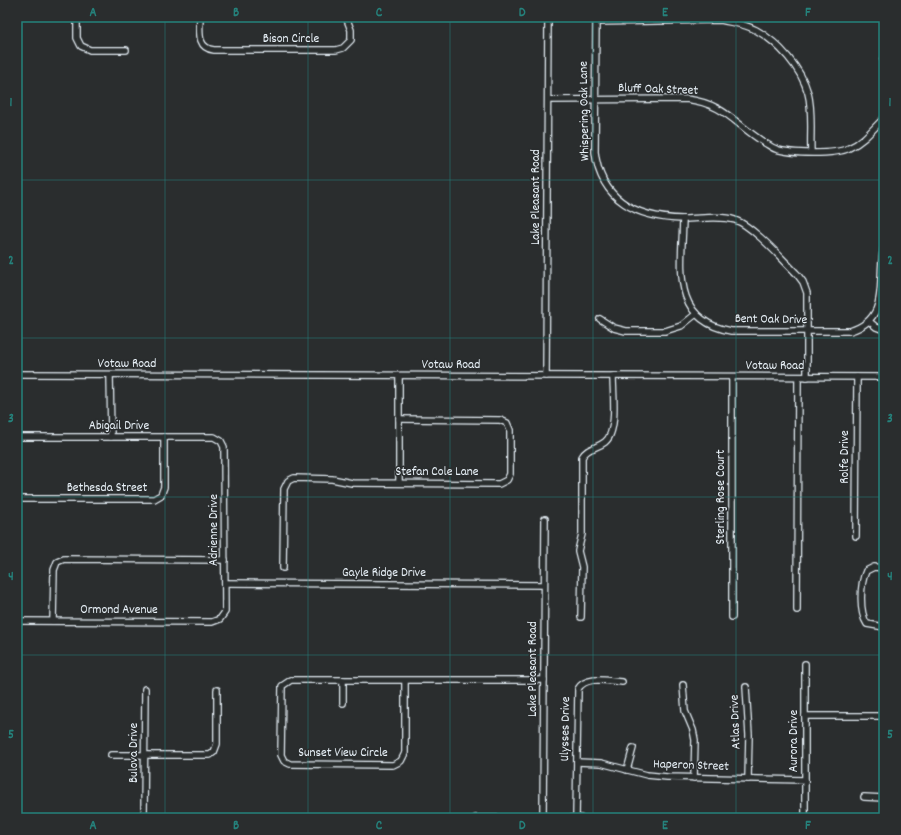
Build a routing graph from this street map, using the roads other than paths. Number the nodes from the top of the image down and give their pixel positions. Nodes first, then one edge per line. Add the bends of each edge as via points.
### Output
1 (77, 17) edge
2 (200, 17) edge
3 (346, 17) edge
4 (548, 17) edge
5 (596, 19) edge
6 (126, 50) dead end
7 (595, 99) junction
8 (548, 100) junction
9 (884, 118) edge
10 (811, 152) junction
11 (683, 218) junction
12 (884, 247) edge
13 (696, 314) junction
14 (600, 319) dead end
15 (870, 322) junction
16 (884, 330) edge
17 (807, 331) junction
18 (17, 374) edge
19 (110, 375) junction
20 (399, 376) junction
21 (546, 376) junction
22 (613, 376) junction
23 (732, 377) junction
24 (798, 377) junction
25 (807, 377) junction
26 (857, 377) junction
27 (884, 378) edge
28 (399, 419) junction
29 (17, 436) edge
30 (111, 437) junction
31 (164, 438) junction
32 (221, 441) joint
33 (399, 482) junction
34 (17, 499) edge
35 (545, 519) dead end
36 (856, 536) dead end
37 (225, 560) junction
38 (282, 568) dead end
39 (884, 568) edge
40 (225, 583) junction
41 (544, 585) junction
42 (798, 610) dead end
43 (581, 617) dead end
44 (732, 617) dead end
45 (220, 619) joint
46 (17, 621) edge
47 (53, 621) junction
48 (884, 627) edge
49 (806, 664) dead end
50 (343, 680) junction
51 (405, 680) junction
52 (544, 680) junction
53 (622, 682) dead end
54 (683, 685) dead end
55 (746, 687) dead end
56 (145, 689) dead end
57 (217, 690) dead end
58 (343, 703) dead end
59 (805, 716) junction
60 (884, 716) edge
61 (633, 748) dead end
62 (111, 755) dead end
63 (145, 755) junction
64 (577, 762) junction
65 (627, 770) junction
66 (694, 778) junction
67 (748, 779) junction
68 (805, 780) junction
69 (864, 797) dead end
70 (884, 798) edge
71 (144, 818) edge
72 (476, 818) edge
73 (499, 818) edge
74 (543, 818) edge
75 (560, 818) edge
76 (576, 818) edge
77 (580, 818) edge
78 (805, 818) edge

1 - 6 street via 77,38 80,46 90,50
2 - 3 street, Bison Circle via 200,38 203,46 214,50 336,50 343,48 351,40 351,30
4 - 8 street, Lake Pleasant Road
5 - 7 street, Whispering Oak Lane
5 - 10 street via 721,20 756,30 772,42 801,76 808,94 810,109
7 - 8 street, Bluff Oak Street
7 - 10 street, Bluff Oak Street via 702,101 728,114 775,149
7 - 11 street, Whispering Oak Lane via 597,169 613,194 629,207 644,214
8 - 21 street, Lake Pleasant Road
9 - 10 street, Bluff Oak Street via 848,149
11 - 13 street, Bent Oak Drive via 682,283 688,304
11 - 17 street, Whispering Oak Lane via 723,218 745,224 803,282 807,293
12 - 15 street via 880,300
13 - 14 street via 681,326 665,330 626,331 614,328
13 - 17 street, Bent Oak Drive via 719,329 731,331
15 - 16 street
15 - 17 street, Bent Oak Drive via 850,332
17 - 25 street, Whispering Oak Lane
18 - 19 street, Votaw Road
19 - 20 street, Votaw Road
19 - 30 street
20 - 21 street, Votaw Road
20 - 28 street
21 - 22 street, Votaw Road
22 - 23 street, Votaw Road
22 - 43 street via 611,435 606,442 590,448 582,457 582,534 578,551 582,567
23 - 24 street, Votaw Road
23 - 44 street, Sterling Rose Court
24 - 25 street, Votaw Road
24 - 42 street
25 - 26 street, Votaw Road
26 - 27 street, Votaw Road
26 - 36 street, Rolfe Drive
28 - 33 street
28 - 33 street, Stefan Cole Lane via 500,420 507,423 510,430 510,474 507,480 499,484
29 - 30 street, Abigail Drive
30 - 31 street, Abigail Drive
31 - 32 street, Abigail Drive via 214,438
31 - 34 street, Bethesda Street via 164,487 161,495 154,499
32 - 37 street, Adrienne Drive via 224,447
33 - 38 street, Stefan Cole Lane via 352,483 294,478 288,481 284,489
35 - 41 street, Lake Pleasant Road
37 - 40 street, Adrienne Drive
37 - 47 street via 64,559 57,562 54,570
39 - 48 street via 874,567 866,571 862,612 867,624
40 - 41 street, Gayle Ridge Drive
40 - 45 street, Adrienne Drive via 224,612
41 - 52 street, Lake Pleasant Road
45 - 47 street, Ormond Avenue via 212,622
46 - 47 street, Ormond Avenue
49 - 59 street, Aurora Drive
50 - 51 street, Sunset View Circle
50 - 51 street, Sunset View Circle via 291,680 282,686 281,755 284,761 290,764 394,765 401,761 405,753
50 - 58 street
51 - 52 street, Sunset View Circle
52 - 74 street, Lake Pleasant Road
53 - 64 street, Ulysses Drive via 588,680 581,683 578,689
54 - 66 street via 685,711 693,730
55 - 67 street, Atlas Drive
56 - 63 street, Bulova Drive
57 - 63 street via 217,744 214,752 204,756
59 - 60 street
59 - 68 street, Aurora Drive
61 - 65 street
62 - 63 street
63 - 71 street, Bulova Drive
64 - 65 street, Haperon Street via 602,763
64 - 76 street, Ulysses Drive
65 - 66 street, Haperon Street via 647,775
66 - 67 street, Haperon Street
67 - 68 street, Haperon Street
68 - 78 street, Aurora Drive
69 - 70 street
72 - 73 street
75 - 76 street
76 - 77 street

